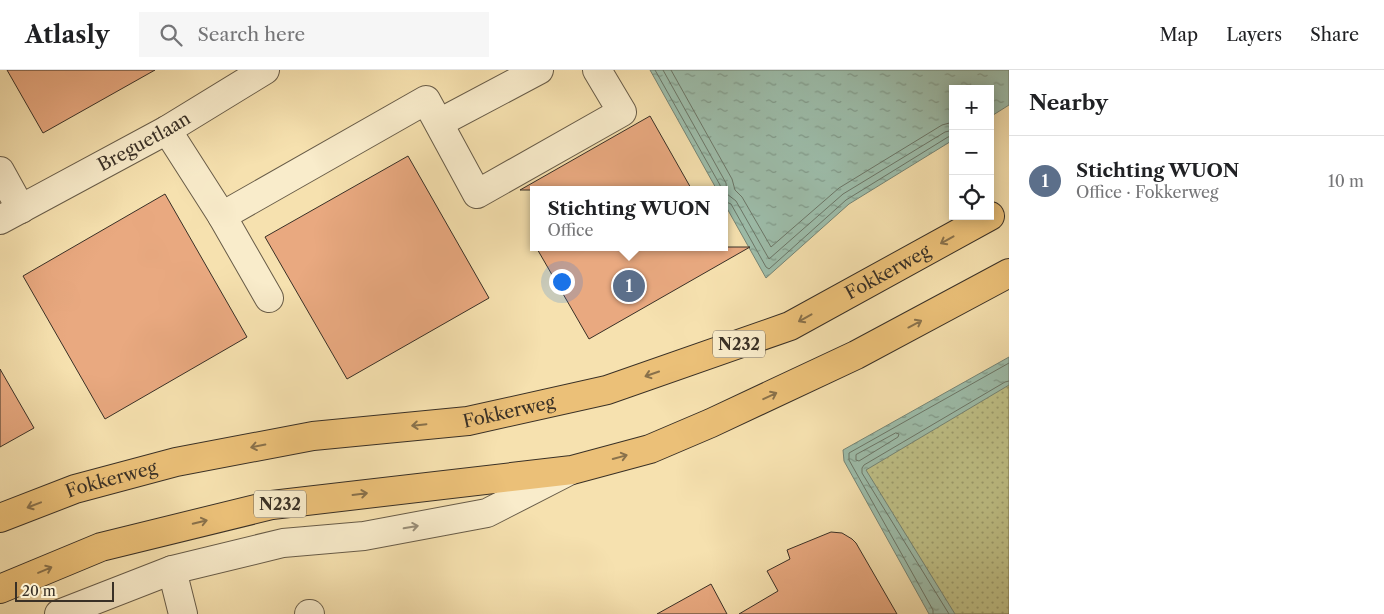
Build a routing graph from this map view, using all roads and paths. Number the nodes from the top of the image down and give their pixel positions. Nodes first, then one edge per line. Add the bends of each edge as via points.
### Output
1 (265, 70) edge
2 (539, 70) edge
3 (597, 70) edge
4 (439, 123) junction
5 (167, 130) junction
6 (0, 171) edge
7 (1009, 206) edge
8 (994, 214) edge
9 (10, 215) edge
10 (222, 216) junction
11 (983, 220) edge
12 (1009, 273) edge
13 (269, 298) dead end
14 (572, 470) junction
15 (0, 518) edge
16 (172, 570) junction
17 (0, 589) edge
18 (59, 614) edge
19 (184, 614) edge

1 - 5 street, Breguetlaan
2 - 4 street
3 - 4 street via 622,112 477,194
4 - 10 street via 426,100
5 - 9 street, Breguetlaan
5 - 10 street
6 - 9 street, Breguetlaan
7 - 8 main road, Fokkerweg / N232
10 - 13 street
11 -> 15 main road, Fokkerweg / N232 via 790,326 607,390 468,421 312,436 176,462 74,489
14 -> 12 main road, N232 via 650,449 711,423 856,355
16 -> 14 street via 283,543 364,536 487,513
17 -> 14 main road, N232 via 101,547 272,505
16 - 18 street
16 - 19 street

